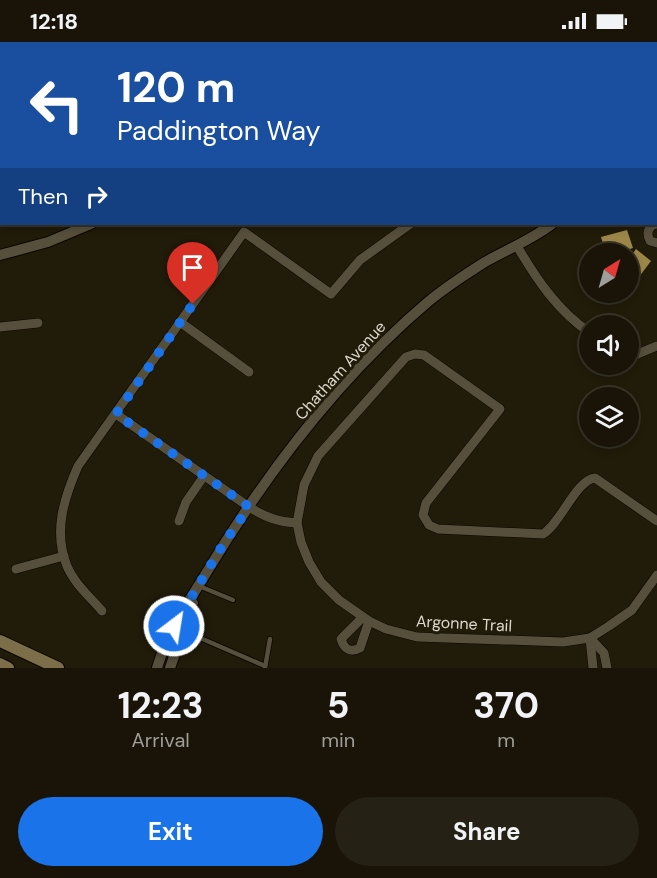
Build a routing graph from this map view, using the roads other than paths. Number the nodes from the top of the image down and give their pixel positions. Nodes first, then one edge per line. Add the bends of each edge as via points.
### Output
1 (89, 225) edge
2 (409, 225) edge
3 (551, 225) edge
4 (652, 225) edge
5 (657, 243) edge
6 (517, 246) junction
7 (0, 255) edge
8 (180, 322) junction
9 (38, 323) dead end
10 (579, 325) edge
11 (0, 327) edge
12 (657, 346) edge
13 (639, 353) edge
14 (249, 372) dead end
15 (116, 414) junction
16 (204, 476) junction
17 (249, 507) junction
18 (657, 521) edge
19 (178, 522) dead end
20 (297, 523) junction
21 (64, 556) junction
22 (16, 569) dead end
23 (657, 575) edge
24 (198, 586) junction
25 (233, 600) dead end
26 (102, 611) dead end
27 (184, 631) junction
28 (590, 638) junction
29 (270, 639) dead end
30 (0, 641) edge
31 (0, 664) edge
32 (265, 667) edge
33 (8, 668) edge
34 (58, 668) edge
35 (157, 668) edge
36 (170, 668) edge
37 (593, 668) edge
38 (607, 668) edge

1 - 7 street via 48,242
2 - 8 street via 360,260 332,294 244,232
3 - 6 street, Chatham Avenue
4 - 5 street via 648,235 650,241
6 - 10 street via 540,283
6 - 17 street, Chatham Avenue via 461,278 393,334 307,428
8 - 14 street
8 - 15 street
9 - 11 street
12 - 13 street
15 - 16 street
15 - 21 street via 78,466 66,493 60,531
16 - 17 street
16 - 19 street
17 - 20 street via 266,518
17 - 24 street, Chatham Avenue
18 - 20 street, Argonne Trail via 595,478 585,481 543,534 438,529 429,525 423,515 426,503 500,409 424,356 415,354 405,357 318,456 304,485
20 - 28 street, Argonne Trail via 309,562 321,582 365,620 386,629 417,637 563,642
21 - 22 street
21 - 26 street via 80,586
23 - 28 street, Argonne Trail via 632,610
24 - 25 lane
24 - 27 street, Chatham Avenue
24 - 35 street, Chatham Avenue via 174,626
27 - 32 lane
27 - 36 street, Chatham Avenue
28 - 37 street
28 - 38 street via 604,653
29 - 32 lane
30 - 34 main road
31 - 33 main road

